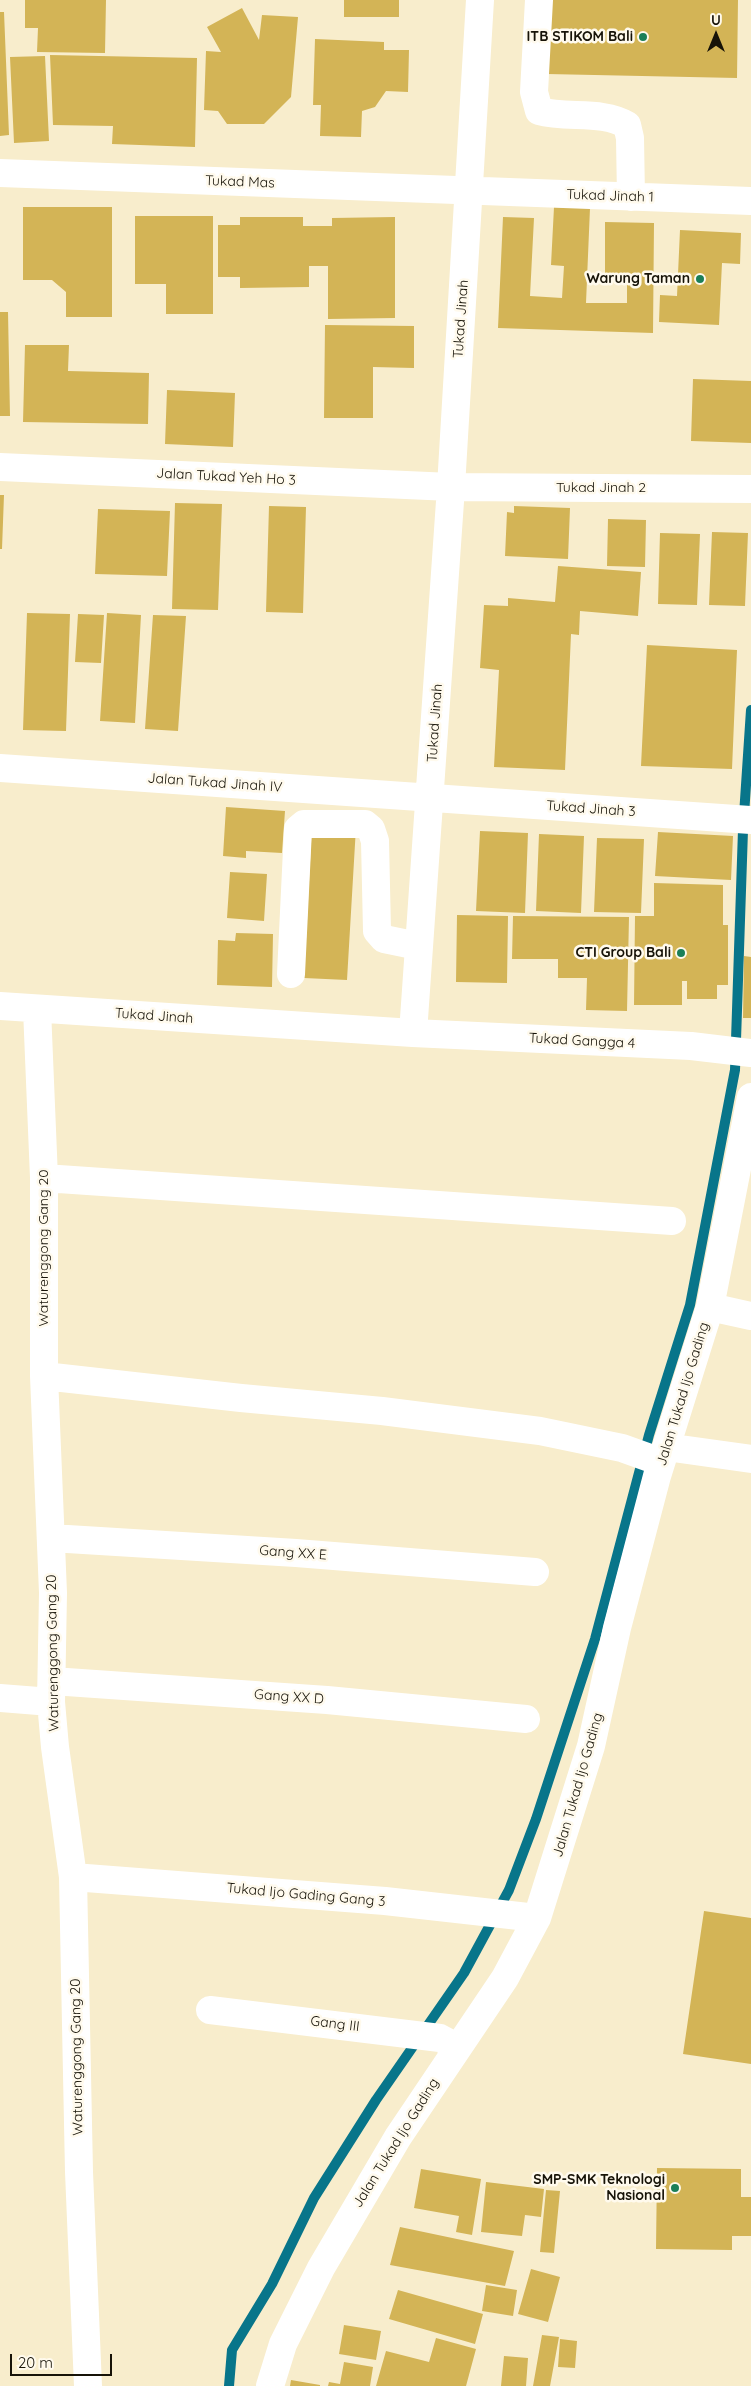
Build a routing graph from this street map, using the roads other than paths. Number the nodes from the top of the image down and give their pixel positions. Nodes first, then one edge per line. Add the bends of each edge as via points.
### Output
1 (480, 0) edge
2 (539, 0) edge
3 (5, 173) edge
4 (470, 190) junction
5 (631, 197) junction
6 (751, 202) edge
7 (0, 467) edge
8 (452, 487) junction
9 (746, 489) edge
10 (0, 768) edge
11 (430, 797) junction
12 (751, 820) edge
13 (418, 946) junction
14 (291, 974) dead end
15 (0, 1006) edge
16 (37, 1009) junction
17 (413, 1033) junction
18 (750, 1053) edge
19 (751, 1097) edge
20 (44, 1178) junction
21 (672, 1221) dead end
22 (710, 1307) junction
23 (751, 1316) edge
24 (44, 1376) junction
25 (649, 1453) junction
26 (751, 1458) edge
27 (52, 1538) junction
28 (535, 1572) dead end
29 (52, 1692) junction
30 (0, 1698) edge
31 (526, 1718) dead end
32 (73, 1877) junction
33 (538, 1918) junction
34 (210, 2010) dead end
35 (448, 2042) junction
36 (88, 2386) edge
37 (270, 2386) edge

1 - 4 street, Tukad Jinah
2 - 5 street via 534,92 539,111 554,115 616,118 627,125
3 - 4 street, Tukad Mas
4 - 5 street, Tukad Jinah 1
4 - 8 street, Tukad Jinah
5 - 6 street, Tukad Jinah 1
7 - 8 street, Jalan Tukad Yeh Ho 3
8 - 9 street, Tukad Jinah 2
8 - 11 street, Tukad Jinah
10 - 11 street, Jalan Tukad Jinah IV
11 - 12 street, Tukad Jinah 3
11 - 13 street, Tukad Jinah
13 - 14 street via 384,939 377,931 375,841 371,829 365,824 304,824 298,829
13 - 17 street, Tukad Jinah
15 - 16 street, Tukad Jinah
16 - 17 street, Tukad Jinah
16 - 20 street, Waturenggong Gang 20
17 - 18 street, Tukad Gangga 4 via 691,1046
19 - 22 street, Jalan Tukad Ijo Gading
20 - 21 street
20 - 24 street, Waturenggong Gang 20
22 - 23 street
22 - 25 street, Jalan Tukad Ijo Gading
24 - 25 street via 540,1431
24 - 27 street, Waturenggong Gang 20
25 - 26 street
25 - 33 street, Jalan Tukad Ijo Gading via 617,1628 591,1746
27 - 28 street, Gang XX E via 296,1552
27 - 29 street, Waturenggong Gang 20
29 - 30 street, Gang XX D
29 - 31 street, Gang XX D via 327,1700
29 - 32 street, Waturenggong Gang 20 via 55,1747
32 - 33 street, Tukad Ijo Gading Gang 3 via 465,1909
32 - 36 street, Waturenggong Gang 20 via 79,2172
33 - 35 street, Jalan Tukad Ijo Gading via 505,1978
34 - 35 street, Gang III via 405,2032
35 - 37 street, Jalan Tukad Ijo Gading via 398,2137 321,2268 283,2344

